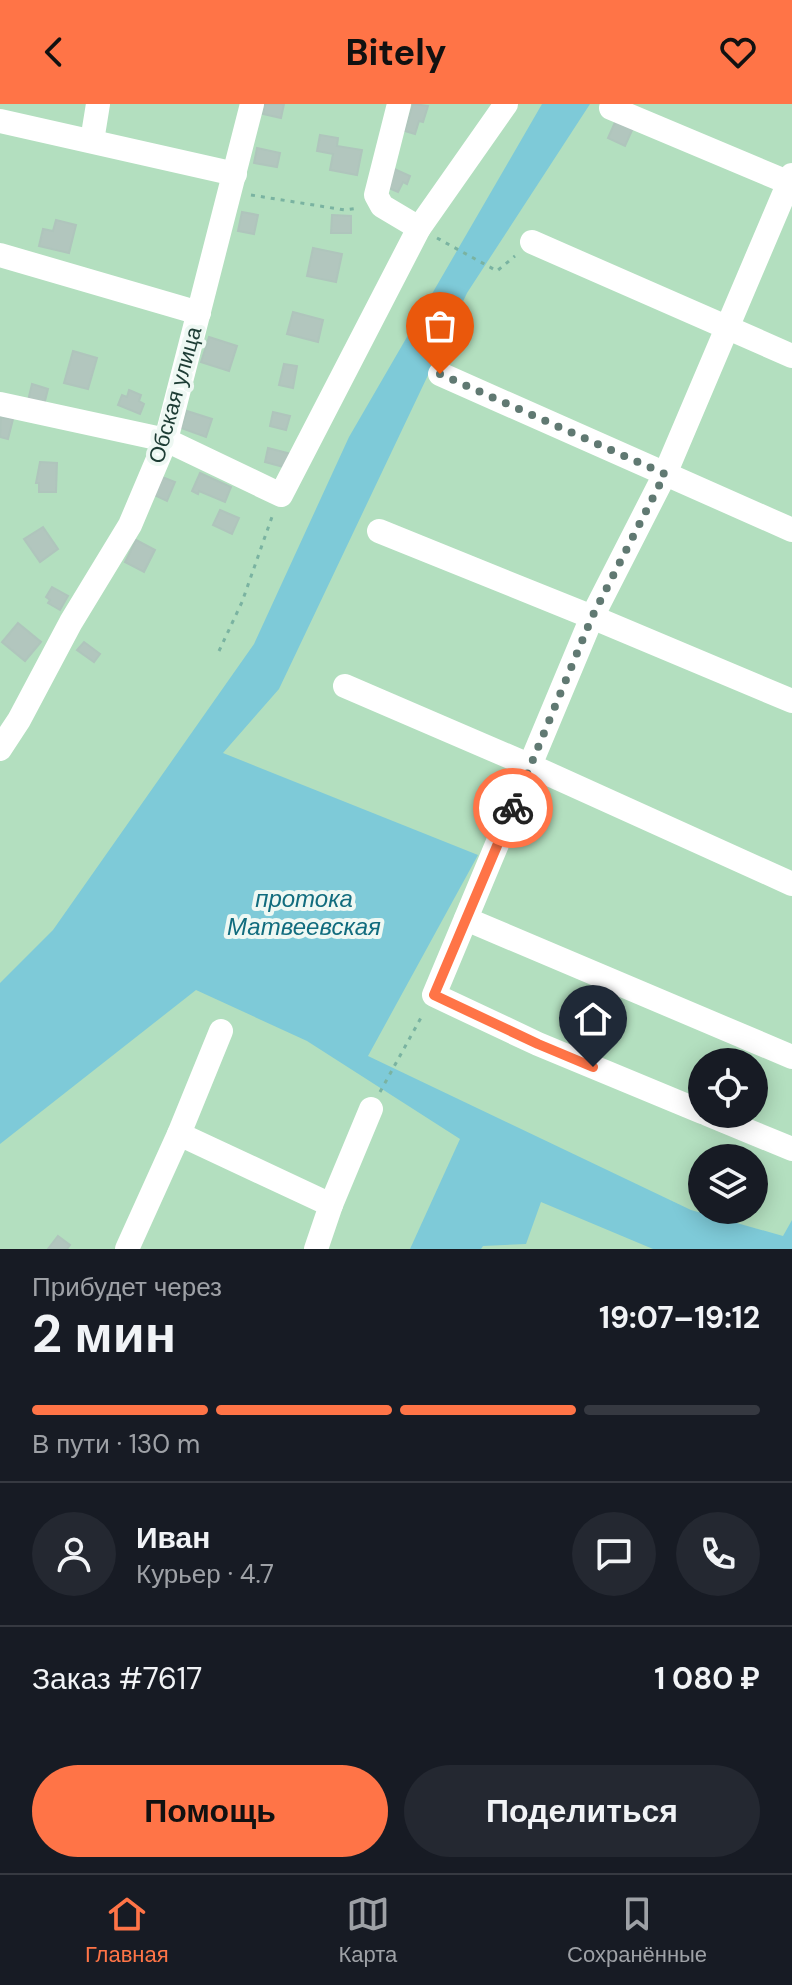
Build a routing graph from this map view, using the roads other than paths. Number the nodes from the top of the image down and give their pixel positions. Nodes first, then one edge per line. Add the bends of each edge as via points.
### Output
1 (98, 104) edge
2 (252, 104) edge
3 (399, 104) edge
4 (506, 104) edge
5 (611, 108) dead end
6 (0, 121) edge
7 (92, 141) junction
8 (235, 174) junction
9 (791, 180) edge
10 (419, 228) junction
11 (532, 242) dead end
12 (0, 255) edge
13 (199, 313) junction
14 (728, 326) junction
15 (792, 356) edge
16 (440, 374) dead end
17 (0, 404) edge
18 (166, 440) junction
19 (665, 474) junction
20 (792, 530) edge
21 (379, 531) dead end
22 (592, 617) junction
23 (345, 686) dead end
24 (792, 701) edge
25 (0, 749) edge
26 (531, 766) junction
27 (792, 884) edge
28 (466, 919) junction
29 (221, 1031) dead end
30 (792, 1057) edge
31 (688, 1106) edge
32 (371, 1109) road end
33 (741, 1128) edge
34 (179, 1134) junction
35 (792, 1149) edge
36 (331, 1205) junction
37 (127, 1249) edge
38 (316, 1249) edge

1 - 7 street
2 - 8 street, Обская улица
3 - 10 street via 376,195 382,206
4 - 10 street
5 - 9 street
6 - 7 street
7 - 8 street
8 - 13 street, Обская улица
9 - 14 street
10 - 18 street via 281,495
11 - 14 street
12 - 13 street
13 - 18 street, Обская улица
14 - 15 street
14 - 19 street
16 - 19 street
17 - 18 street
18 - 25 street, Обская улица via 130,525
19 - 20 street
19 - 22 street
21 - 22 street
22 - 24 street
22 - 26 street
23 - 26 street
26 - 27 street
26 - 28 street
28 - 30 street
28 - 31 street via 434,995
29 - 34 street
32 - 36 street
33 - 35 street
34 - 36 street
34 - 37 street
36 - 38 street

